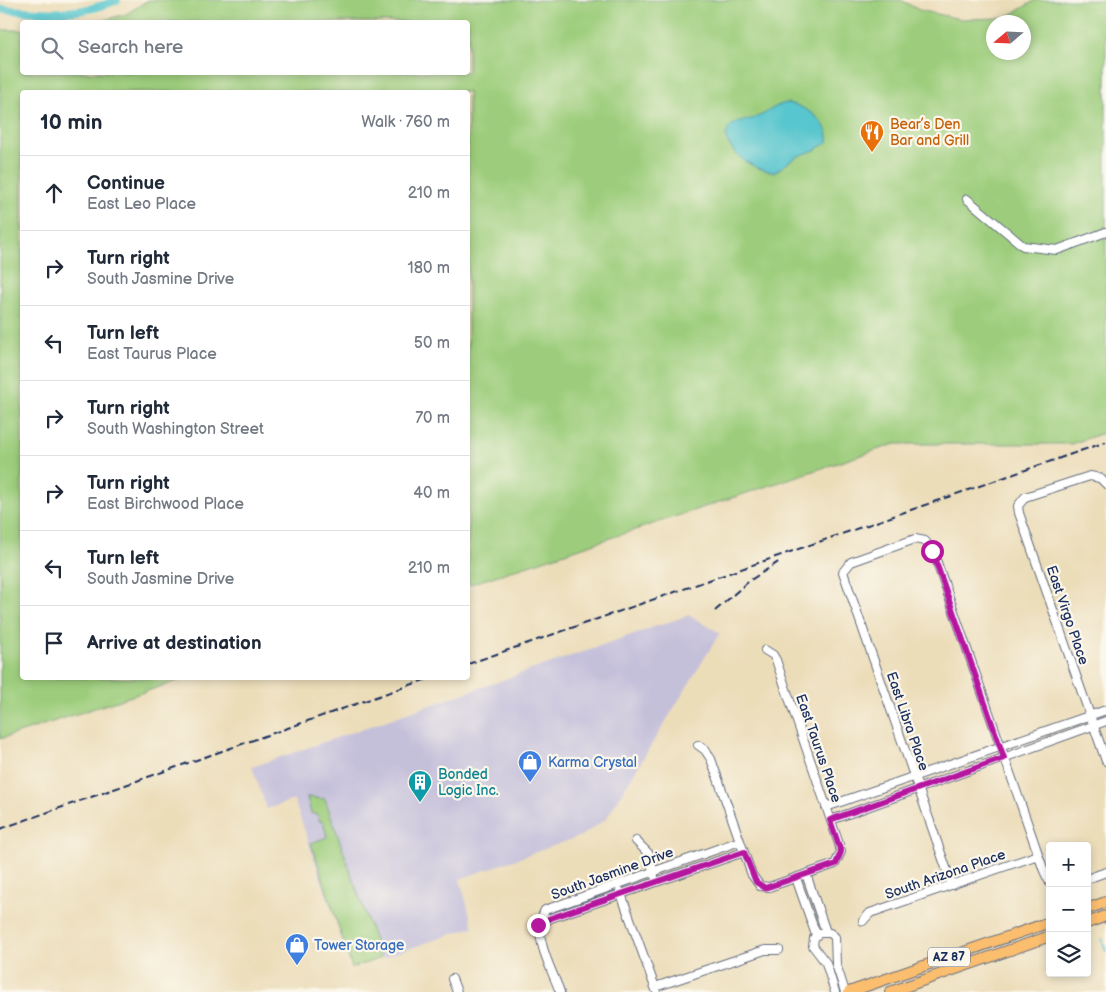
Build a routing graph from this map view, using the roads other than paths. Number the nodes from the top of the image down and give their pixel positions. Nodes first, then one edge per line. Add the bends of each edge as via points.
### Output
1 (967, 199) dead end
2 (1106, 232) edge
3 (1106, 484) edge
4 (765, 650) dead end
5 (1106, 710) edge
6 (1090, 715) junction
7 (1106, 721) edge
8 (1094, 725) junction
9 (698, 745) dead end
10 (1000, 747) junction
11 (1004, 758) junction
12 (1106, 761) edge
13 (914, 777) junction
14 (918, 788) junction
15 (826, 807) junction
16 (830, 820) junction
17 (636, 841) dead end
18 (740, 841) junction
19 (744, 852) junction
20 (1038, 855) junction
21 (652, 871) junction
22 (1106, 872) edge
23 (806, 874) junction
24 (1046, 874) edge
25 (796, 878) junction
26 (1091, 878) edge
27 (657, 881) junction
28 (618, 885) junction
29 (952, 885) junction
30 (621, 894) junction
31 (1106, 902) edge
32 (1091, 908) edge
33 (1106, 916) edge
34 (863, 921) dead end
35 (1091, 922) edge
36 (1046, 923) edge
37 (538, 925) junction
38 (826, 932) junction
39 (816, 935) junction
40 (1046, 937) edge
41 (779, 950) dead end
42 (452, 979) dead end
43 (656, 990) edge
44 (457, 992) edge
45 (560, 992) edge
46 (835, 992) edge
47 (847, 992) edge
48 (890, 992) edge

1 - 2 street via 1023,246 1057,250
3 - 6 street, East Virgo Place via 1096,476 1090,476 1025,498 1018,506
4 - 15 street, East Taurus Place via 776,660
5 - 6 street
6 - 8 street, East Virgo Place
6 - 10 street
7 - 8 street
8 - 11 street
8 - 12 street, East Virgo Place
9 - 18 street via 711,759
10 - 11 street
10 - 13 street
10 - 13 street, East Libra Place via 930,545 914,539 850,562 843,572
11 - 14 street
11 - 20 street
13 - 14 street, East Libra Place
13 - 15 street
14 - 16 street
14 - 29 street, East Libra Place
15 - 16 street, East Taurus Place
16 - 23 street, East Taurus Place via 841,852 839,859 836,864
17 - 21 street via 649,854
18 - 19 street
18 - 21 street, South Jasmine Drive
19 - 25 street via 752,875 760,886 769,887
19 - 27 street, South Jasmine Drive
20 - 24 street
20 - 29 street, South Arizona Place
21 - 27 street
21 - 28 street, South Jasmine Drive
22 - 26 street
23 - 25 street
23 - 38 street
25 - 39 street
27 - 30 street, South Jasmine Drive
28 - 30 street
28 - 37 street, South Jasmine Drive via 545,910
29 - 34 street, South Arizona Place via 870,913
30 - 37 street, South Jasmine Drive
30 - 43 street
31 - 32 main road
33 - 35 main road
36 - 47 main road, AZ 87
37 - 45 street
38 - 39 street
38 - 47 street via 836,941 836,964
39 - 46 street via 814,946 826,963
40 - 48 main road, AZ 87
41 - 43 street via 764,950
42 - 44 street

